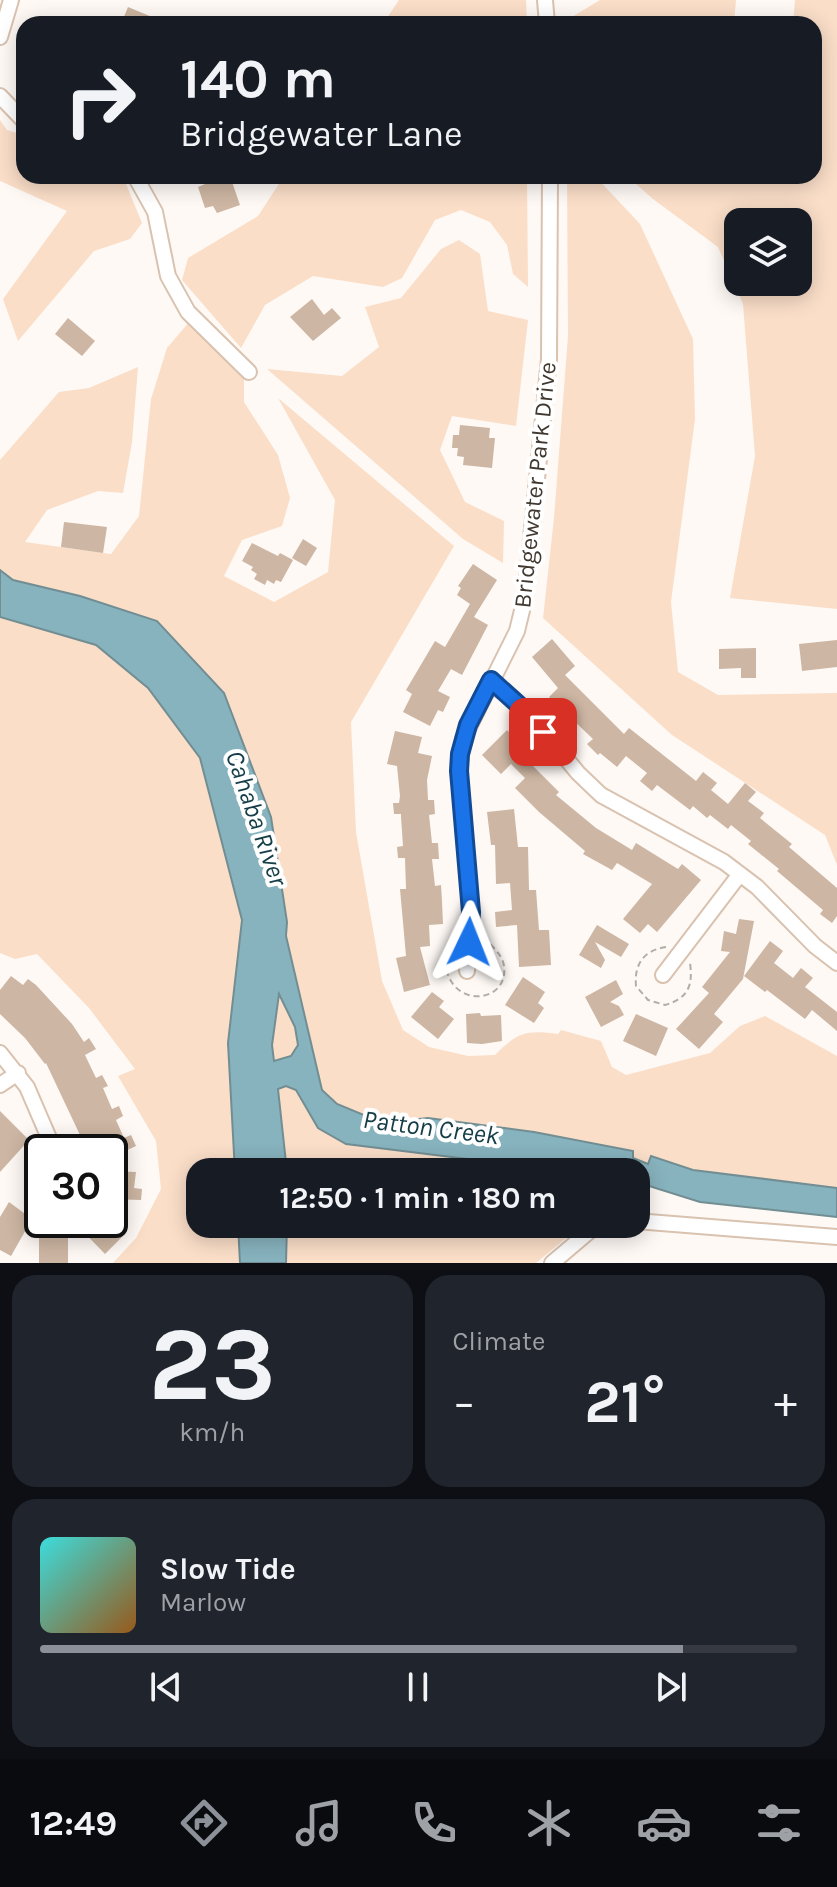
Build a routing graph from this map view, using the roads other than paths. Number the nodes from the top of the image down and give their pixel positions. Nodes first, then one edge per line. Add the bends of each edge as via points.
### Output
1 (11, 0) edge
2 (0, 37) edge
3 (0, 96) edge
4 (16, 113) edge
5 (139, 184) edge
6 (550, 184) edge
7 (249, 372) dead end
8 (491, 680) junction
9 (740, 874) junction
10 (837, 963) edge
11 (467, 971) dead end
12 (663, 975) dead end
13 (0, 1053) edge
14 (18, 1073) junction
15 (0, 1085) edge
16 (47, 1134) edge
17 (650, 1222) edge
18 (837, 1237) edge
19 (581, 1238) edge
20 (552, 1263) edge

1 - 2 street
3 - 4 street
5 - 7 street via 155,212 168,276 188,312
6 - 8 street, Bridgewater Park Drive via 549,359 525,598 517,631
8 - 9 street via 532,717 601,795
8 - 11 street, Bridgewater Park Drive via 463,739 459,763 471,912
9 - 10 street
9 - 12 street
13 - 14 street
14 - 15 street
14 - 16 street
17 - 18 street
19 - 20 street

